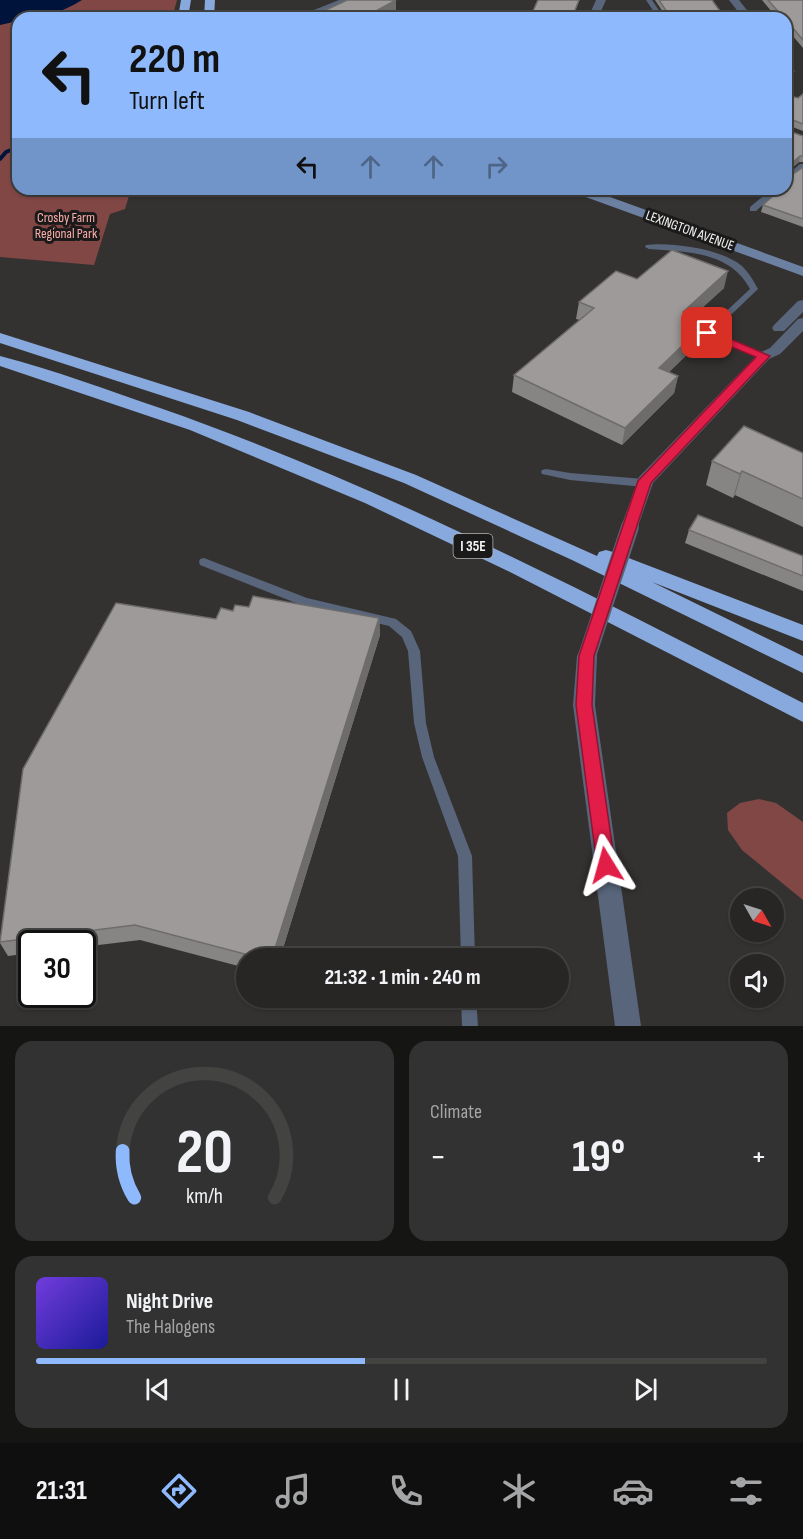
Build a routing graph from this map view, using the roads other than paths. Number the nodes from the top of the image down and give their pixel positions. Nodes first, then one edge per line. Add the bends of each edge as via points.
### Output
1 (348, 0) edge
2 (734, 0) edge
3 (315, 12) edge
4 (743, 12) edge
5 (592, 195) edge
6 (627, 195) edge
7 (769, 195) edge
8 (753, 209) dead end
9 (649, 247) dead end
10 (803, 260) edge
11 (803, 272) edge
12 (803, 304) edge
13 (803, 322) edge
14 (0, 338) edge
15 (764, 356) junction
16 (0, 361) edge
17 (546, 472) dead end
18 (644, 483) junction
19 (463, 503) junction
20 (204, 562) dead end
21 (803, 633) edge
22 (803, 665) edge
23 (802, 712) edge
24 (468, 948) edge
25 (469, 1008) edge
26 (470, 1026) edge
27 (628, 1026) edge

1 - 3 street
2 - 4 street
5 - 11 street, LEXINGTON AVENUE
6 - 10 street, LEXINGTON AVENUE
7 - 8 lane
9 - 15 lane via 705,254 744,272 754,289 707,333
12 - 15 street via 762,346
13 - 15 street via 775,351
14 - 19 highway, I 35E via 336,451
15 - 18 street
16 - 23 highway, I 35E via 224,437 443,532
17 - 18 lane
18 - 27 street, bridge via 587,656 584,705
19 - 21 highway
19 - 22 highway, I 35E
20 - 24 lane via 305,602 392,622 406,634 414,651 420,723 428,757 465,856
25 - 26 lane

